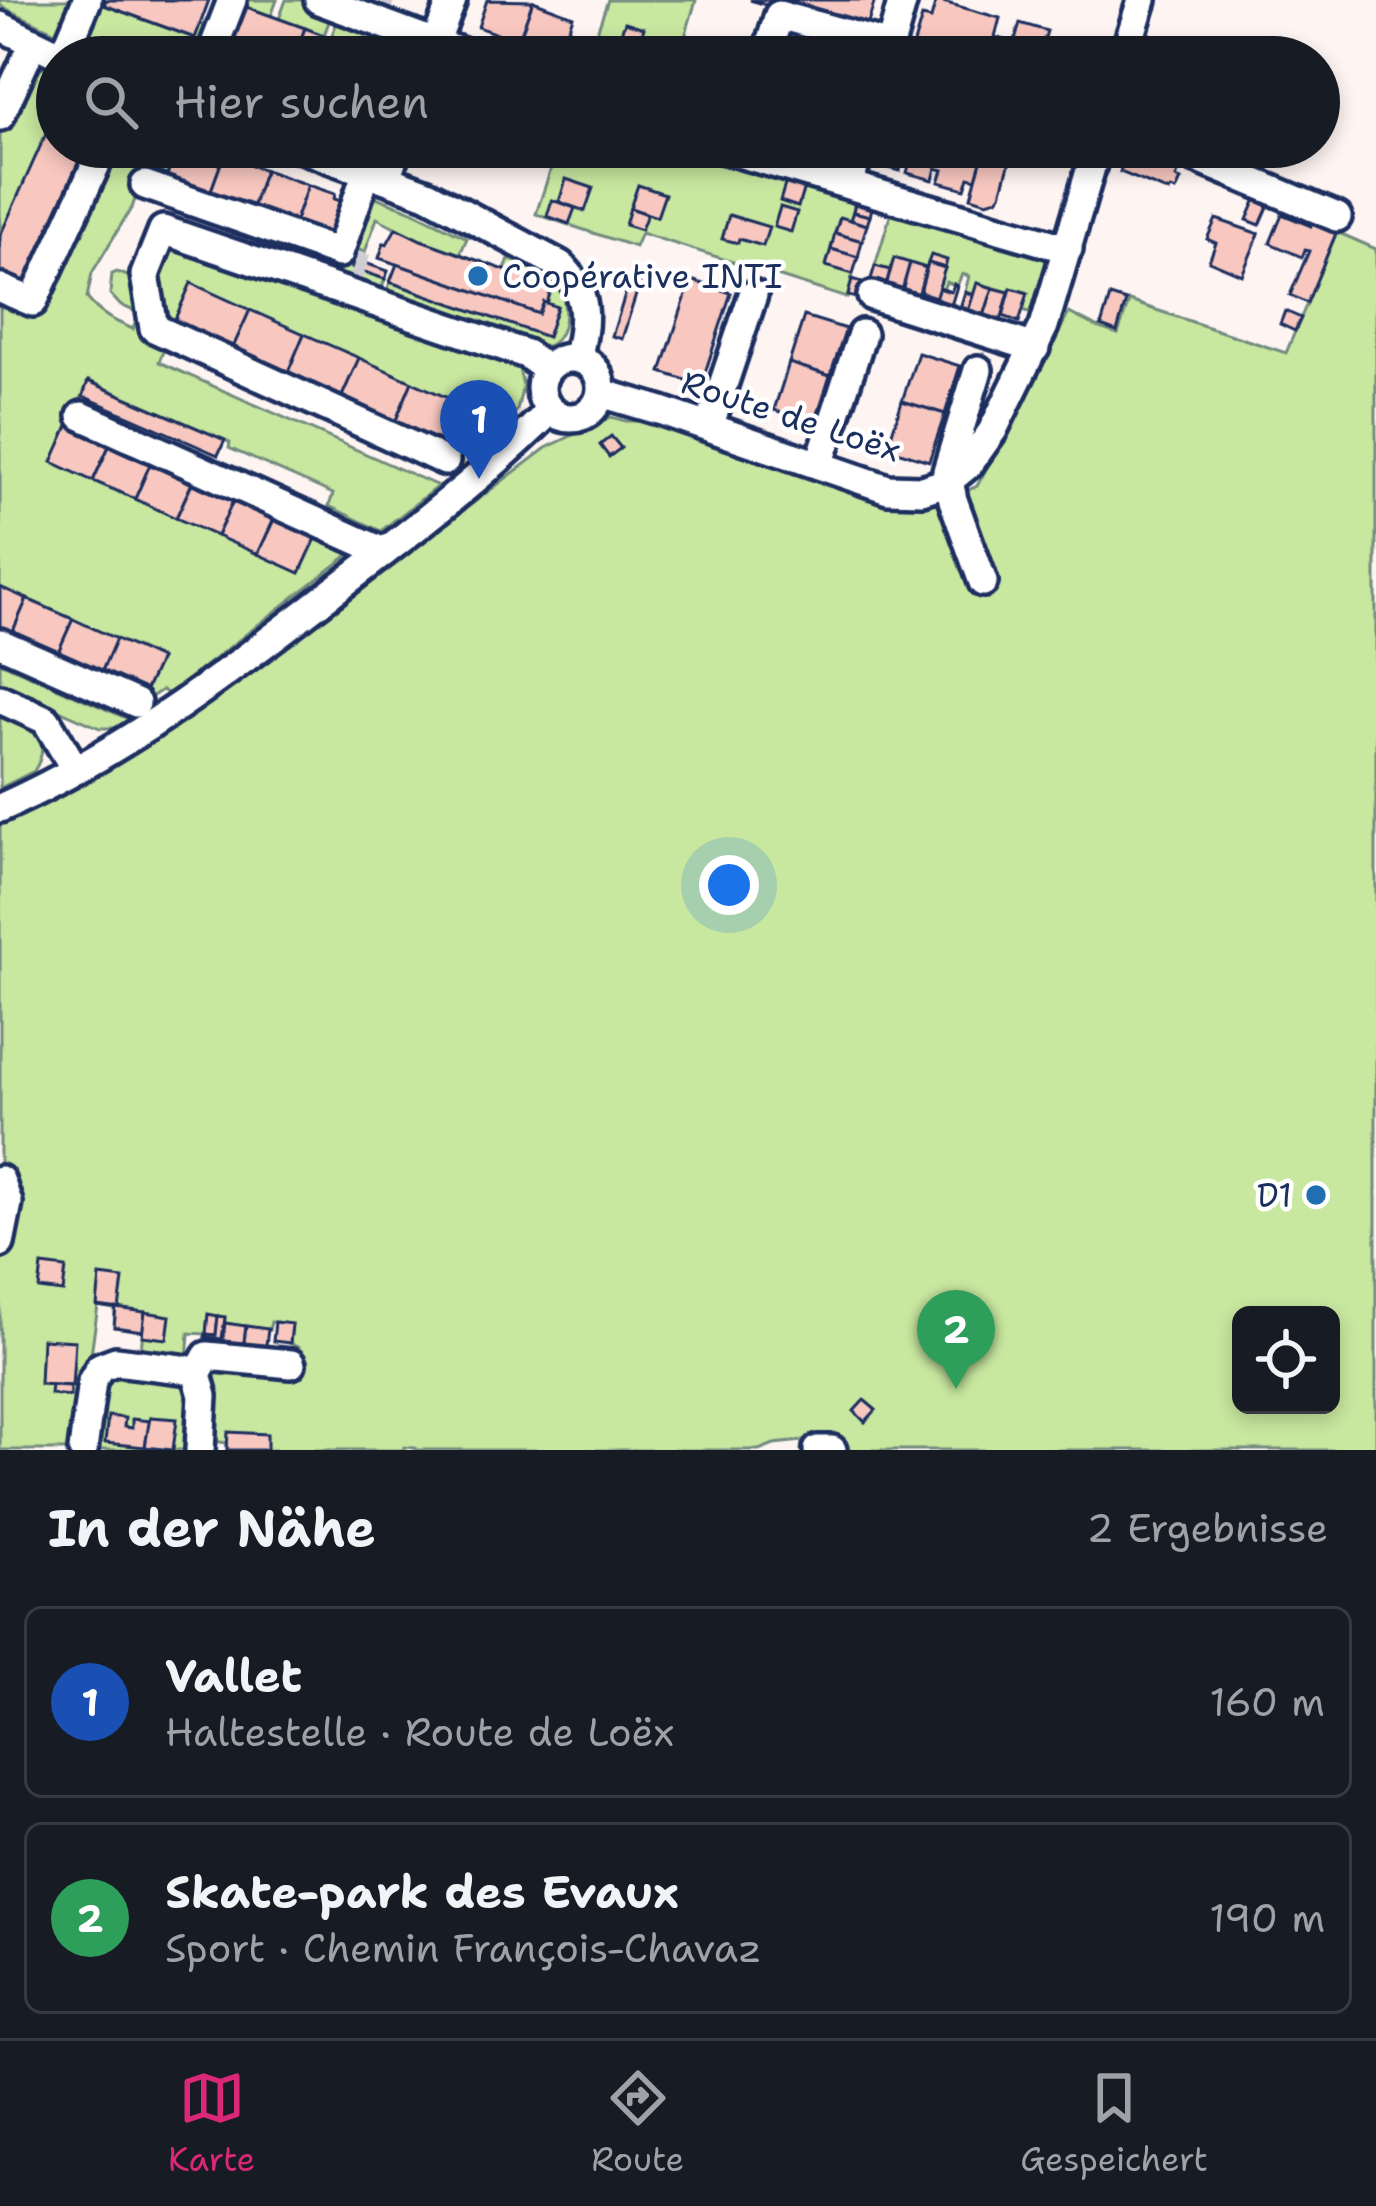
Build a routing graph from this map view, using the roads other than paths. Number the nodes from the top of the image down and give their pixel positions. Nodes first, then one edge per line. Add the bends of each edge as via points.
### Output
1 (87, 0) edge
2 (232, 0) edge
3 (319, 0) edge
4 (903, 0) edge
5 (1142, 0) edge
6 (392, 7) dead end
7 (0, 26) edge
8 (72, 36) edge
9 (218, 36) edge
10 (433, 36) edge
11 (435, 36) edge
12 (773, 36) edge
13 (843, 36) edge
14 (892, 36) edge
15 (1131, 36) edge
16 (36, 43) edge
17 (26, 59) dead end
18 (0, 116) edge
19 (94, 168) edge
20 (360, 168) edge
21 (381, 168) edge
22 (790, 168) edge
23 (854, 168) edge
24 (1091, 168) edge
25 (1220, 168) edge
26 (377, 174) junction
27 (145, 185) dead end
28 (849, 185) junction
29 (1337, 217) dead end
30 (1068, 249) junction
31 (0, 289) edge
32 (753, 295) dead end
33 (872, 296) dead end
34 (862, 334) dead end
35 (1035, 347) junction
36 (578, 358) junction
37 (547, 369) junction
38 (979, 370) dead end
39 (601, 393) junction
40 (550, 411) junction
41 (82, 416) dead end
42 (710, 427) junction
43 (445, 461) dead end
44 (818, 465) junction
45 (947, 482) junction
46 (385, 552) junction
47 (983, 582) dead end
48 (0, 644) edge
49 (0, 699) edge
50 (136, 703) dead end
51 (75, 770) junction
52 (0, 808) edge
53 (0, 1180) edge
54 (0, 1243) edge
55 (291, 1364) dead end
56 (196, 1374) junction
57 (83, 1450) edge
58 (200, 1450) edge
59 (818, 1450) edge
60 (832, 1450) edge

1 - 8 street
2 - 9 street
3 - 10 street
4 - 14 street
5 - 15 street
6 - 11 street
7 - 16 street
12 - 13 street via 779,15
17 - 18 street
19 - 31 street via 33,302
20 - 26 street
21 - 26 street
22 - 28 street
23 - 28 street
24 - 30 street
25 - 29 street
26 - 27 street via 347,259
26 - 36 street via 568,272 584,303
28 - 30 street
30 - 35 street
32 - 42 street
33 - 35 street
34 - 44 street
35 - 45 street via 993,430
36 - 37 street
36 - 39 street via 598,374
37 - 40 street via 540,387
37 - 43 street via 526,354 164,230 145,275 154,328
38 - 45 street
39 - 40 street via 584,416
39 - 42 street, Route de Loëx
40 - 46 street
41 - 46 street
42 - 44 street, Route de Loëx
44 - 45 street, Route de Loëx via 888,489
45 - 47 street
46 - 51 street via 189,701
48 - 50 street
49 - 51 street via 46,720
51 - 52 street
53 - 54 street via 8,1203
55 - 56 street via 207,1356
56 - 57 street via 116,1361 100,1367
56 - 58 street
59 - 60 street

